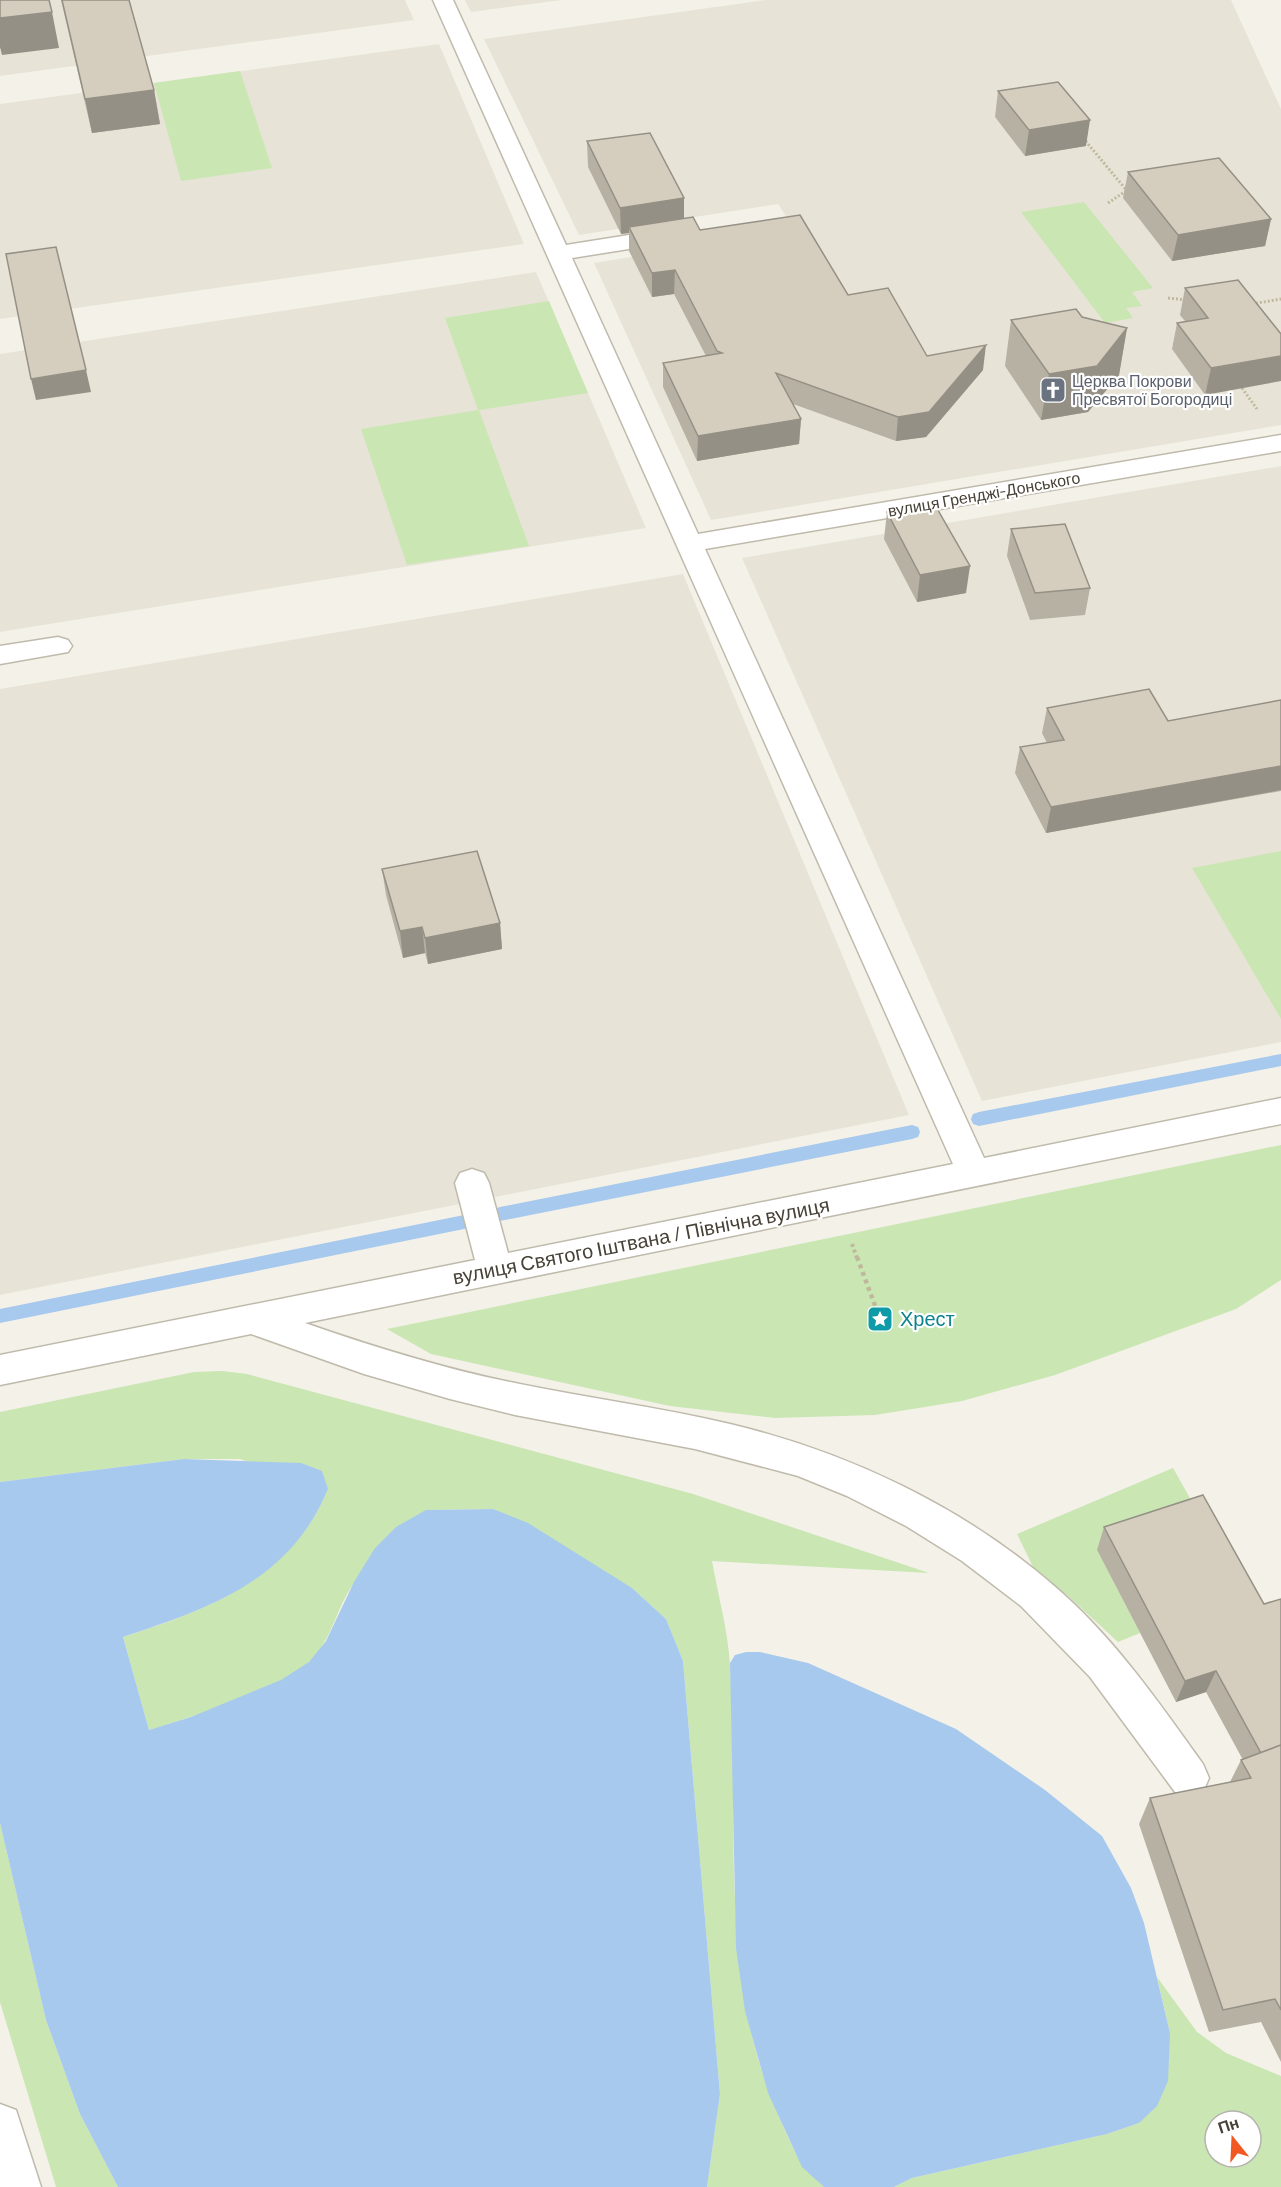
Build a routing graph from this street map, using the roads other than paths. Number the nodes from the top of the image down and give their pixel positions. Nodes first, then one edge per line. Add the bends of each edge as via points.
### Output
1 (443, 0) edge
2 (698, 231) edge
3 (560, 253) junction
4 (1281, 443) edge
5 (688, 544) junction
6 (58, 646) dead end
7 (0, 655) edge
8 (1281, 1111) edge
9 (974, 1173) junction
10 (472, 1183) dead end
11 (495, 1270) junction
12 (251, 1319) junction
13 (0, 1370) edge
14 (1189, 1778) dead end
15 (0, 2126) edge
16 (18, 2187) edge

1 - 3 street
2 - 3 street
3 - 5 street
4 - 5 street, вулиця Гренджі-Донського
5 - 9 street
6 - 7 street
8 - 9 street, вулиця Святого Іштвана / Північна вулиця
9 - 11 street, вулиця Святого Іштвана / Північна вулиця
10 - 11 street
11 - 12 street, вулиця Святого Іштвана / Північна вулиця
12 - 13 street, вулиця Святого Іштвана / Північна вулиця
12 - 14 street via 337,1350 479,1391 694,1432 766,1450 879,1491 934,1520 1044,1600 1109,1668
15 - 16 street

